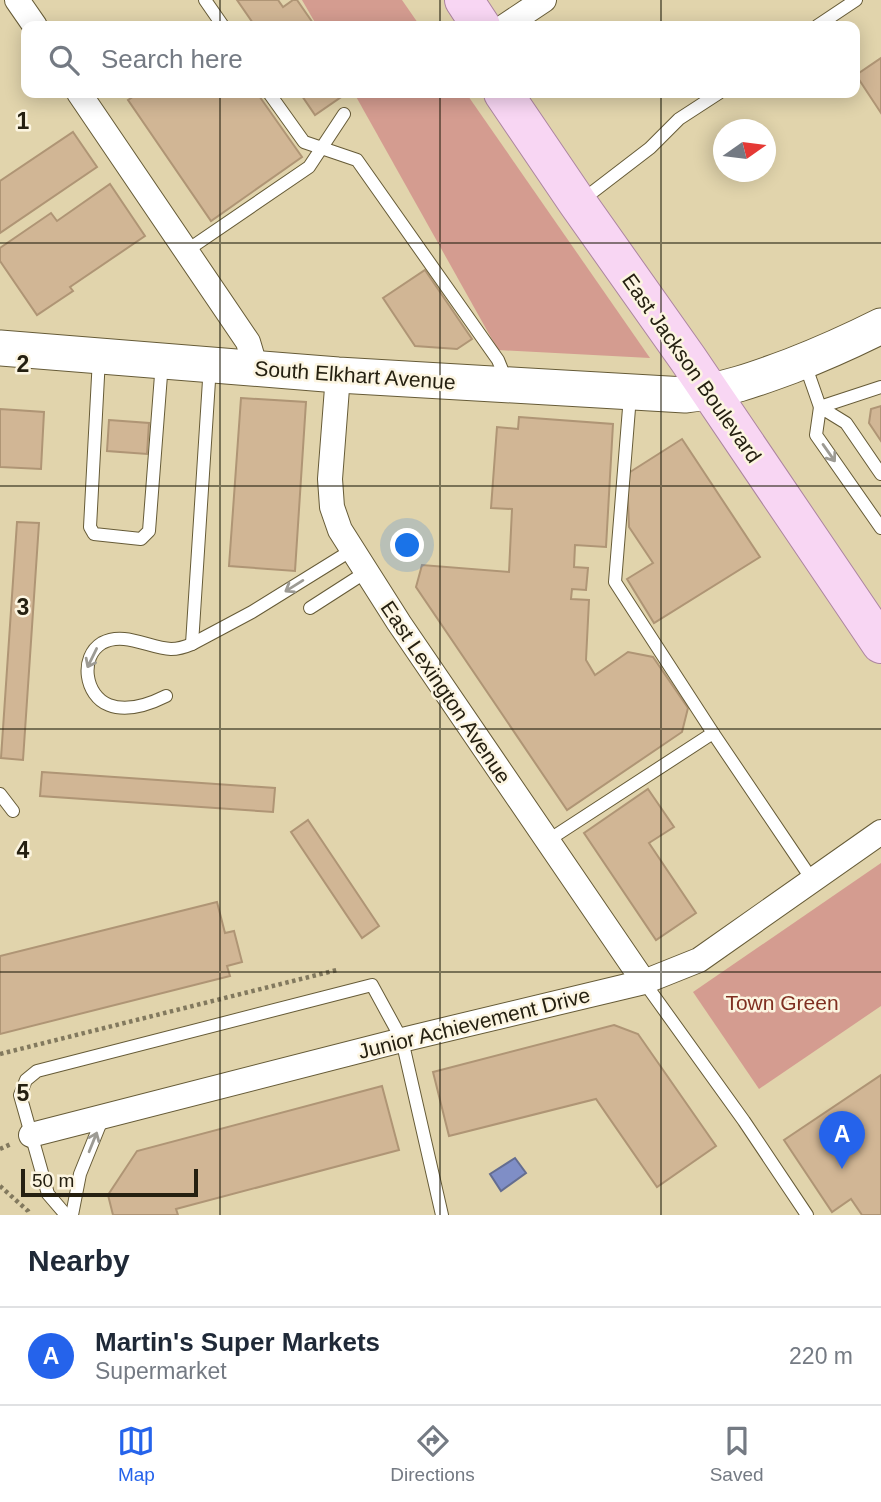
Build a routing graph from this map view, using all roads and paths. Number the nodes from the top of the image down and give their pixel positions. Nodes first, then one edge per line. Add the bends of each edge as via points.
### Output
1 (18, 0) edge
2 (205, 0) edge
3 (440, 0) edge
4 (464, 0) edge
5 (544, 0) edge
6 (856, 0) edge
7 (32, 21) edge
8 (220, 21) edge
9 (454, 21) edge
10 (478, 21) edge
11 (512, 21) edge
12 (824, 21) edge
13 (82, 98) edge
14 (273, 98) edge
15 (506, 98) edge
16 (530, 98) edge
17 (711, 98) edge
18 (344, 114) dead end
19 (322, 148) junction
20 (594, 191) junction
21 (186, 251) junction
22 (881, 326) edge
23 (881, 341) edge
24 (840, 346) junction
25 (0, 348) edge
26 (99, 356) junction
27 (162, 361) junction
28 (803, 361) junction
29 (209, 365) junction
30 (257, 369) junction
31 (338, 375) junction
32 (508, 385) junction
33 (881, 387) edge
34 (720, 390) junction
35 (630, 392) junction
36 (820, 407) junction
37 (881, 474) edge
38 (881, 528) edge
39 (352, 550) junction
40 (366, 572) junction
41 (310, 608) dead end
42 (881, 609) edge
43 (192, 644) junction
44 (881, 644) edge
45 (166, 696) dead end
46 (713, 733) junction
47 (0, 794) edge
48 (13, 811) dead end
49 (881, 832) edge
50 (547, 841) junction
51 (813, 881) junction
52 (337, 970) dead end
53 (644, 982) junction
54 (402, 1040) junction
55 (0, 1054) edge
56 (103, 1117) junction
57 (31, 1135) junction
58 (0, 1186) edge
59 (30, 1215) edge
60 (69, 1215) edge
61 (442, 1215) edge
62 (807, 1215) edge

1 - 7 street
2 - 8 lane
3 - 9 main road
4 - 10 main road
5 - 11 street
6 - 12 lane
13 - 21 street
14 - 19 lane via 304,142
15 - 34 main road, East Jackson Boulevard via 577,202
16 - 20 main road, East Jackson Boulevard
17 - 20 lane via 679,119
18 - 19 lane
19 - 21 lane via 309,167
19 - 32 lane via 357,160 498,360
20 - 34 main road, East Jackson Boulevard
21 - 30 street via 248,342
22 - 24 main road
23 - 24 main road
24 - 28 main road, South Elkhart Avenue
25 - 26 main road, South Elkhart Avenue
26 - 27 main road, South Elkhart Avenue
26 - 27 lane via 90,527 94,534 141,539 149,531
27 - 29 main road, South Elkhart Avenue
28 - 34 main road, South Elkhart Avenue
28 - 36 lane
29 - 30 main road, South Elkhart Avenue
29 - 43 lane
30 - 31 main road, South Elkhart Avenue
31 - 32 main road, South Elkhart Avenue
31 - 39 street, East Lexington Avenue via 332,507
32 - 35 main road, South Elkhart Avenue
33 - 36 lane
34 - 35 main road, South Elkhart Avenue via 685,395
34 - 42 main road, East Jackson Boulevard via 750,420
34 - 44 main road, East Jackson Boulevard
35 - 46 lane via 615,582
36 - 37 lane via 846,423
36 -> 38 lane via 816,435
39 - 40 street, East Lexington Avenue
39 -> 43 lane
40 - 41 lane
40 - 50 street, East Lexington Avenue
43 -> 45 lane via 169,649 119,639 104,642 89,659 91,686 108,705 134,706
46 - 50 lane
46 - 51 lane
47 - 48 lane
49 - 51 street, Junior Achievement Drive
50 - 53 street, East Lexington Avenue
51 - 53 street, Junior Achievement Drive via 699,960
52 - 55 path
53 - 54 street, Junior Achievement Drive
53 - 62 lane
54 - 56 street, Junior Achievement Drive
54 - 57 lane via 372,985 37,1071 26,1080 20,1096
54 - 61 lane
56 - 57 street, Junior Achievement Drive
60 -> 56 lane
57 - 60 lane via 48,1194
58 - 59 path

